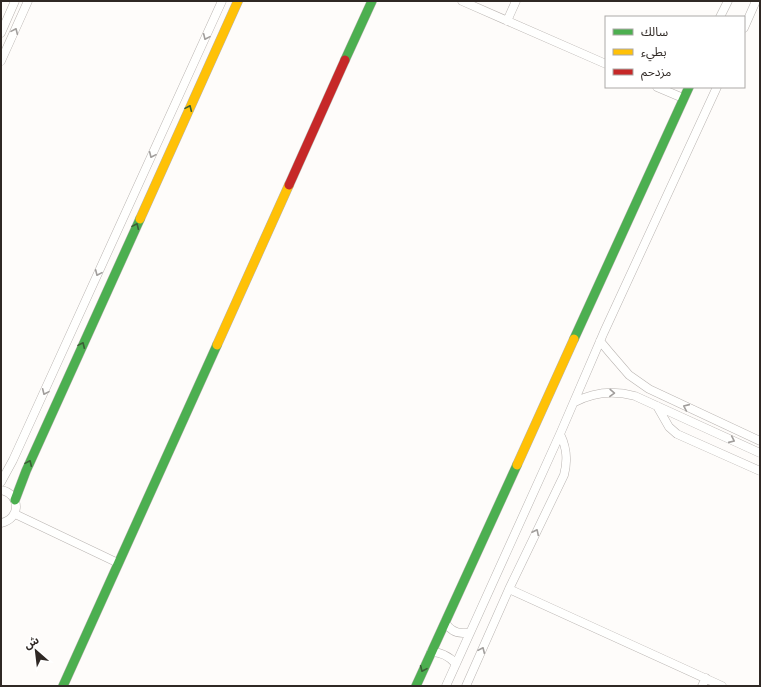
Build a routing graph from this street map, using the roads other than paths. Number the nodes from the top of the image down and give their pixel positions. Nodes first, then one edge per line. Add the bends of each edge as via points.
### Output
1 (16, 1) edge
2 (28, 1) edge
3 (222, 1) edge
4 (238, 1) edge
5 (372, 1) edge
6 (462, 1) edge
7 (516, 1) edge
8 (728, 1) edge
9 (756, 1) edge
10 (720, 16) edge
11 (507, 21) junction
12 (745, 26) edge
13 (1, 33) edge
14 (3, 51) edge
15 (1, 61) edge
16 (605, 64) edge
17 (659, 88) edge
18 (688, 88) edge
19 (717, 88) edge
20 (683, 98) junction
21 (600, 341) junction
22 (575, 402) junction
23 (657, 406) junction
24 (560, 434) junction
25 (760, 441) edge
26 (760, 453) edge
27 (760, 471) edge
28 (1, 482) edge
29 (1, 490) edge
30 (15, 500) junction
31 (15, 514) junction
32 (1, 523) edge
33 (118, 563) junction
34 (509, 589) junction
35 (445, 622) junction
36 (470, 632) junction
37 (431, 652) junction
38 (456, 664) junction
39 (704, 682) edge
40 (63, 686) edge
41 (416, 686) edge
42 (446, 686) edge
43 (466, 686) edge
44 (722, 686) edge

1 - 13 street
14 -> 2 street
3 -> 28 street
30 -> 4 street
5 - 33 street
6 - 11 street
7 - 11 street
8 - 10 street
9 - 12 street
11 - 16 street
14 - 15 street
17 - 20 street
18 - 20 street
19 - 21 street
20 - 35 street
21 - 22 street
25 -> 21 street via 649,390 629,375
22 -> 23 street via 597,393 615,392 634,396
22 - 24 street
23 -> 26 street
23 - 27 street via 668,427 677,434
34 -> 24 street via 564,475 567,454
24 - 36 street
29 - 30 street via 10,493
30 - 31 street
31 - 32 street
31 - 33 street
33 - 40 street
34 - 39 street
43 -> 34 street
35 - 36 street via 454,632
35 - 37 street
36 - 38 street
37 - 38 street via 444,654
37 -> 41 street
38 - 42 street
39 - 44 street

